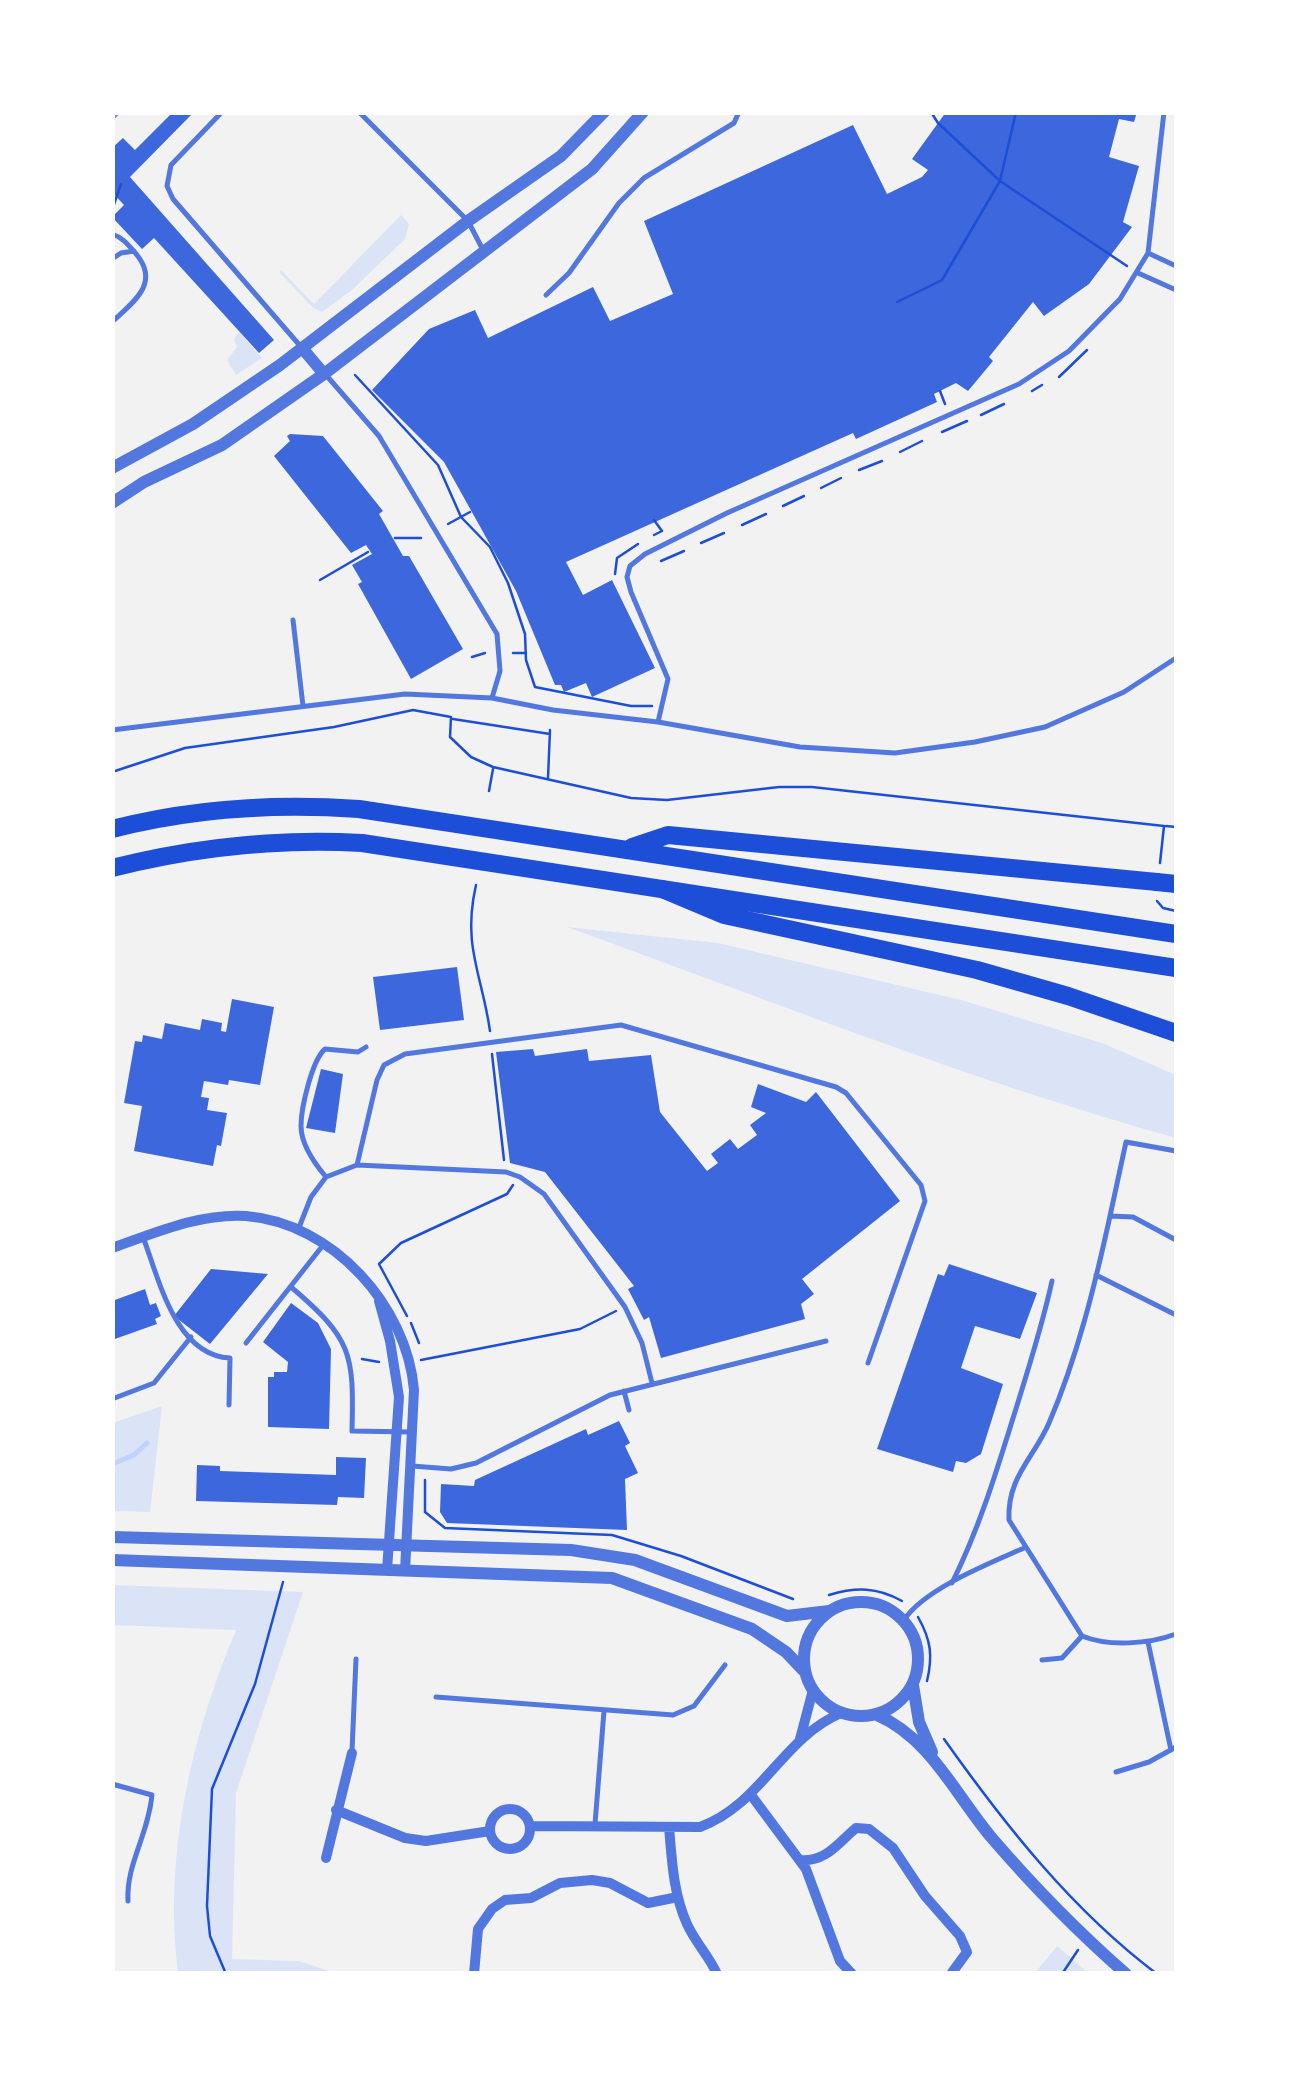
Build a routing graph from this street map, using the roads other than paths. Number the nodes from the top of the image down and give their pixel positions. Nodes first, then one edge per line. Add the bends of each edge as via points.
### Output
1 (222, 112) edge
2 (359, 112) edge
3 (594, 112) edge
4 (604, 112) edge
5 (643, 112) edge
6 (739, 112) edge
7 (1164, 112) edge
8 (586, 131) junction
9 (468, 220) junction
10 (112, 234) edge
11 (483, 250) junction
12 (134, 251) junction
13 (1148, 252) junction
14 (112, 260) edge
15 (1176, 266) edge
16 (1137, 273) junction
17 (1176, 290) edge
18 (546, 295) dead end
19 (112, 322) edge
20 (302, 349) junction
21 (324, 374) junction
22 (112, 468) edge
23 (112, 503) edge
24 (293, 620) dead end
25 (1176, 658) edge
26 (492, 698) junction
27 (303, 706) junction
28 (658, 722) junction
29 (112, 730) edge
30 (112, 828) edge
31 (627, 849) junction
32 (112, 868) edge
33 (1176, 876) edge
34 (1167, 884) edge
35 (662, 889) junction
36 (1176, 934) edge
37 (1176, 968) edge
38 (1176, 1034) edge
39 (366, 1047) dead end
40 (1176, 1151) edge
41 (357, 1166) junction
42 (326, 1177) junction
43 (1110, 1216) junction
44 (298, 1230) junction
45 (143, 1237) junction
46 (1176, 1240) edge
47 (324, 1244) junction
48 (112, 1248) edge
49 (1096, 1275) junction
50 (1052, 1281) dead end
51 (291, 1287) junction
52 (378, 1300) junction
53 (1176, 1315) edge
54 (190, 1338) junction
55 (826, 1341) dead end
56 (246, 1343) dead end
57 (868, 1363) dead end
58 (652, 1383) junction
59 (624, 1391) junction
60 (112, 1399) edge
61 (229, 1406) dead end
62 (629, 1410) dead end
63 (397, 1432) junction
64 (411, 1432) junction
65 (410, 1466) junction
66 (112, 1537) edge
67 (388, 1546) junction
68 (407, 1547) junction
69 (1024, 1547) junction
70 (112, 1560) edge
71 (387, 1570) junction
72 (405, 1570) junction
73 (952, 1583) junction
74 (829, 1611) junction
75 (904, 1620) junction
76 (1176, 1634) edge
77 (1082, 1636) junction
78 (1148, 1642) junction
79 (356, 1660) dead end
80 (1042, 1660) dead end
81 (725, 1665) dead end
82 (805, 1672) junction
83 (913, 1684) junction
84 (813, 1690) junction
85 (436, 1697) dead end
86 (604, 1711) junction
87 (841, 1713) junction
88 (877, 1715) junction
89 (799, 1740) junction
90 (1174, 1748) edge
91 (352, 1753) joint
92 (940, 1768) junction
93 (1116, 1772) dead end
94 (112, 1784) edge
95 (752, 1795) junction
96 (336, 1810) junction
97 (531, 1826) junction
98 (594, 1827) junction
99 (668, 1828) junction
100 (490, 1831) junction
101 (326, 1858) dead end
102 (800, 1860) junction
103 (678, 1898) junction
104 (128, 1901) dead end
105 (474, 1974) edge
106 (716, 1974) edge
107 (852, 1974) edge
108 (950, 1974) edge
109 (1126, 1974) edge

1 - 20 lane via 171,166 166,186
2 - 9 lane
3 - 8 lane
4 - 8 street
5 - 11 street via 592,170
6 - 18 lane via 734,124 644,178
7 - 13 lane
8 - 9 street
9 - 11 lane
9 - 20 street
10 - 12 lane
11 - 21 street
12 - 14 lane
12 - 19 lane via 148,275 144,290
13 - 15 lane
13 - 16 lane
16 - 17 lane
16 - 28 lane via 1069,351 1019,384 636,558 627,577 668,679
20 - 21 street
20 - 22 street via 193,424
21 - 23 street via 222,445
21 - 26 lane via 378,436 496,634 500,671
24 - 27 lane
25 - 28 lane via 1124,692 1044,727 895,754 800,747
26 - 27 lane via 405,694
26 - 28 lane
27 - 29 lane
30 - 31 highway via 224,808 314,806
31 - 34 highway via 668,835
31 - 36 highway
32 - 35 highway via 209,848 309,840
33 - 34 street
35 - 37 highway
35 - 38 highway via 724,915 977,970
39 - 42 lane via 325,1048 313,1067 300,1127
40 - 43 lane via 1126,1142
41 - 42 lane
41 - 57 lane via 377,1080 384,1064 405,1054 620,1025 836,1086 921,1185 925,1201
41 - 58 lane via 506,1172 544,1194 624,1306
42 - 44 lane
43 - 46 lane via 1133,1218
43 - 49 lane
44 - 45 street via 244,1216 188,1222
44 - 47 street
45 - 48 street
45 - 54 lane via 175,1323
47 - 51 lane
47 - 52 street via 362,1276
49 - 53 lane
49 - 69 lane via 1048,1426 1008,1506 1008,1520
50 - 73 lane via 994,1483
51 - 56 lane
51 - 63 lane via 337,1330 350,1358 352,1432
52 - 63 street via 395,1364
52 - 64 street via 417,1361
54 - 60 lane via 154,1382
54 - 61 lane via 214,1357 230,1358
55 - 58 lane
58 - 59 lane
59 - 62 lane
59 - 65 lane via 476,1463
63 - 64 lane
63 - 67 street
64 - 65 street
65 - 68 street
66 - 67 street
67 - 68 street
67 - 71 street
68 - 72 street
68 - 74 street via 601,1553 787,1616
69 - 73 lane
69 - 77 lane
70 - 71 street
71 - 72 street
72 - 82 street via 612,1578 752,1629
73 - 75 lane
74 - 75 street via 860,1602
74 - 82 street via 807,1638
75 - 83 street via 918,1651
76 - 78 lane
77 - 78 lane
77 - 80 lane via 1062,1658
78 - 90 lane
79 - 91 lane
81 - 86 lane via 683,1714
82 - 84 street
83 - 88 street
83 - 92 street via 919,1722
84 - 87 street
84 - 89 street
85 - 86 lane
86 - 98 lane
87 - 88 street
87 - 89 street
88 - 92 street via 912,1736
89 - 95 street
90 - 93 lane
91 - 96 street
92 - 109 street via 1008,1857
94 - 104 lane via 152,1796 147,1831 127,1879
95 - 99 street via 724,1818
95 - 102 street
96 - 100 street via 426,1841
96 - 101 street
97 - 98 street
97 - 100 street via 524,1813 509,1808 496,1814
97 - 100 street via 515,1849 501,1847
98 - 99 street
99 - 103 street
102 - 107 street via 840,1961
102 - 108 street via 832,1852 856,1828 893,1848 960,1936 967,1952
103 - 105 street via 648,1903 592,1880 505,1900 478,1929
103 - 106 street

